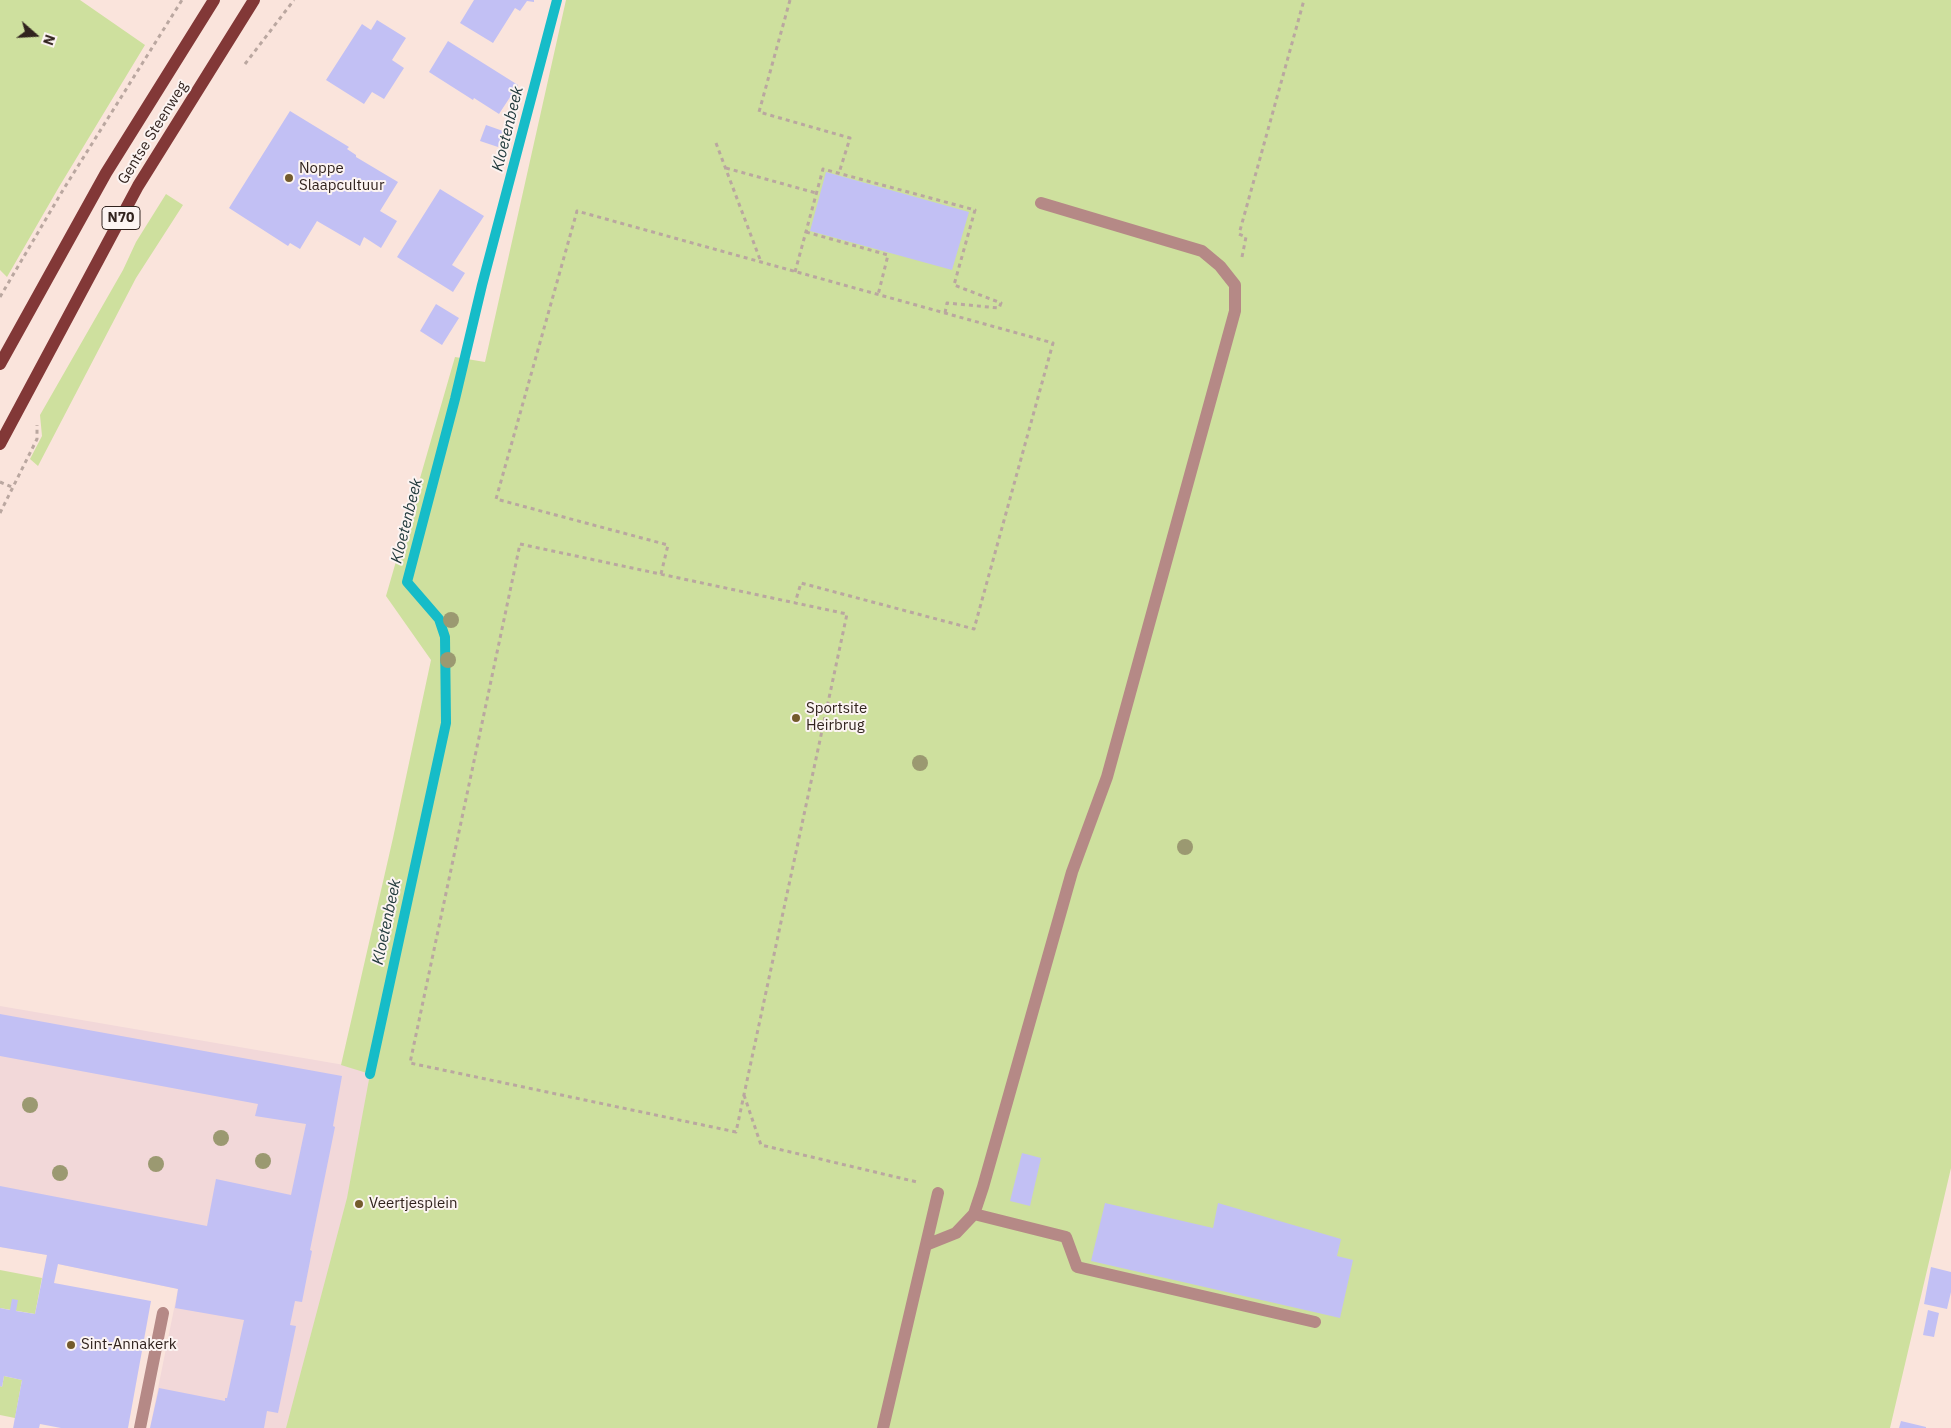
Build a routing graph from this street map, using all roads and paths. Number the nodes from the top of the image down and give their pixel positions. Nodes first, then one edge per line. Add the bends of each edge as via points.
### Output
1 (182, 0) edge
2 (214, 0) edge
3 (254, 0) edge
4 (294, 0) edge
5 (790, 0) edge
6 (1304, 0) edge
7 (240, 69) dead end
8 (716, 143) dead end
9 (726, 168) junction
10 (839, 174) junction
11 (816, 193) junction
12 (1041, 203) dead end
13 (806, 232) junction
14 (762, 262) junction
15 (795, 272) junction
16 (1234, 285) junction
17 (878, 295) junction
18 (0, 297) edge
19 (945, 313) junction
20 (0, 364) edge
21 (35, 418) dead end
22 (0, 444) edge
23 (0, 482) edge
24 (12, 487) junction
25 (0, 513) edge
26 (661, 574) junction
27 (795, 603) junction
28 (744, 1093) junction
29 (938, 1194) joint
30 (974, 1214) junction
31 (926, 1245) junction
32 (163, 1313) dead end
33 (1315, 1322) dead end
34 (140, 1428) edge
35 (883, 1428) edge

1 - 18 path
2 - 20 main road, Gentse Steenweg / N70 via 106,173
3 - 22 main road, Gentse Steenweg / N70 via 138,186
4 - 7 path
5 - 10 path via 759,112 850,138
6 - 16 path via 1239,234 1246,237
8 - 9 path
9 - 11 path
9 - 14 path
10 - 11 path via 823,169
10 - 19 path via 975,210 954,285 1001,303 999,308 947,303
11 - 13 path
12 - 16 lane via 1202,251 1220,266
13 - 15 path
13 - 17 path via 888,255
14 - 15 path
14 - 26 path via 577,212 496,498 668,546
15 - 17 path
16 - 30 lane via 1235,311 1107,777 1072,872
17 - 19 path
19 - 27 path via 1053,343 974,629 801,583
21 - 24 path via 37,439
23 - 24 path
24 - 25 path
26 - 27 path
26 - 28 path via 520,544 410,1063 736,1132
27 - 28 path via 847,614
28 - 29 path via 761,1145 915,1181
29 - 31 lane
30 - 31 lane via 956,1233
30 - 33 lane via 1066,1237 1077,1267
31 - 35 lane
32 - 34 lane

